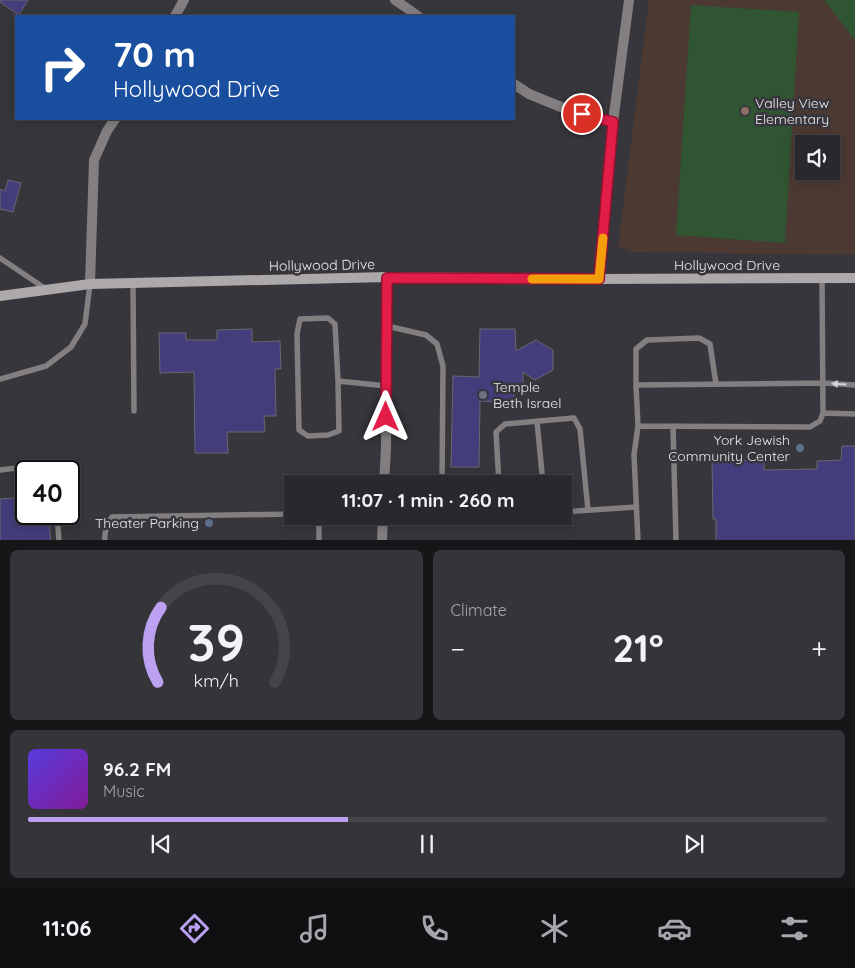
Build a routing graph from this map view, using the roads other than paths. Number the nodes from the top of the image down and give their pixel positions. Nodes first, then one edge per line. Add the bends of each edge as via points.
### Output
1 (184, 0) edge
2 (395, 0) edge
3 (629, 0) edge
4 (176, 15) edge
5 (417, 15) edge
6 (515, 85) edge
7 (114, 120) edge
8 (613, 122) junction
9 (0, 258) edge
10 (387, 278) junction
11 (822, 278) junction
12 (855, 278) edge
13 (599, 279) junction
14 (133, 283) junction
15 (90, 284) junction
16 (47, 290) junction
17 (0, 296) edge
18 (387, 326) junction
19 (0, 379) edge
20 (338, 381) junction
21 (823, 383) junction
22 (716, 384) junction
23 (855, 384) edge
24 (636, 385) junction
25 (387, 386) junction
26 (134, 411) dead end
27 (823, 413) junction
28 (855, 414) edge
29 (537, 421) junction
30 (638, 426) junction
31 (673, 426) junction
32 (15, 468) edge
33 (0, 470) edge
34 (384, 475) edge
35 (442, 475) edge
36 (498, 475) edge
37 (542, 475) edge
38 (636, 507) junction
39 (588, 510) junction
40 (572, 511) edge
41 (284, 514) edge
42 (58, 525) edge
43 (319, 525) edge
44 (382, 525) edge
45 (59, 540) edge
46 (105, 540) edge
47 (319, 540) edge
48 (382, 540) edge
49 (638, 540) edge
50 (676, 540) edge

1 - 4 street
2 - 5 street
3 - 8 street
6 - 8 street via 566,109
7 - 15 street via 94,160
8 - 13 street
9 - 16 lane
10 - 13 main road, Hollywood Drive
10 - 14 main road, Hollywood Drive
10 - 18 street
11 - 12 main road, Hollywood Drive
11 - 13 main road, Hollywood Drive
11 - 21 lane
14 - 15 main road, Hollywood Drive
14 - 26 lane
15 - 16 main road, Hollywood Drive
15 - 19 lane via 85,324 71,347 46,366
16 - 17 main road, Hollywood Drive
18 - 25 street
18 - 35 lane via 426,335 437,344 443,366
20 - 20 lane via 336,324 328,318 300,318 297,334 299,430 308,436 339,431
20 - 25 lane
21 - 22 lane
23 -> 21 lane
21 - 27 lane
22 - 24 lane
22 - 24 lane via 710,344 699,338 647,340 636,349
24 - 30 lane
25 - 34 street
27 - 28 lane
27 - 31 lane via 820,421 810,427
29 - 36 lane via 505,424 496,432
29 - 37 lane
29 - 39 lane via 574,418 580,429
30 - 31 lane
30 - 38 lane via 634,455
31 - 50 lane
32 - 33 lane
38 - 39 lane
38 - 49 lane
39 - 40 lane
41 - 46 lane via 112,517 106,526
42 - 45 lane
43 - 47 lane
44 - 48 street

